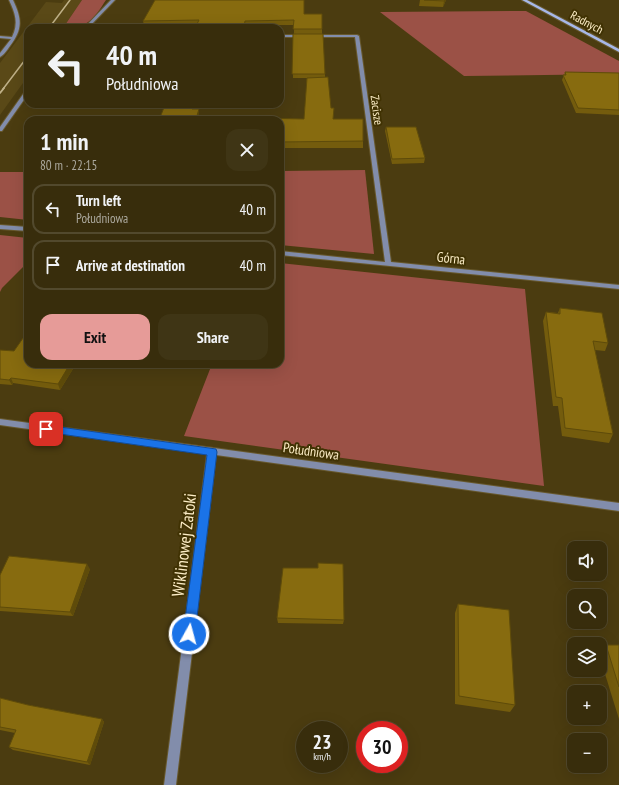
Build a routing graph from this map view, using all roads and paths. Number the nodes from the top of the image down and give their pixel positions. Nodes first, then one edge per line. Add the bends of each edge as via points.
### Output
1 (11, 0) edge
2 (113, 0) edge
3 (524, 0) edge
4 (90, 24) edge
5 (284, 36) edge
6 (0, 37) edge
7 (14, 38) junction
8 (619, 51) edge
9 (0, 56) edge
10 (24, 96) edge
11 (0, 130) edge
12 (0, 227) edge
13 (24, 230) edge
14 (284, 253) edge
15 (388, 263) junction
16 (619, 287) edge
17 (0, 422) edge
18 (212, 452) junction
19 (619, 507) edge
20 (170, 785) edge

1 - 7 street via 20,21
2 - 4 street
3 - 8 street, Radnych
5 - 15 street, Zacisze via 357,36
6 - 7 street
7 - 9 street
10 - 11 street
12 - 13 street
14 - 15 street, Górna
15 - 16 street, Górna
17 - 18 street, Południowa
18 - 19 street, Południowa
18 - 20 street, Wiklinowej Zatoki

